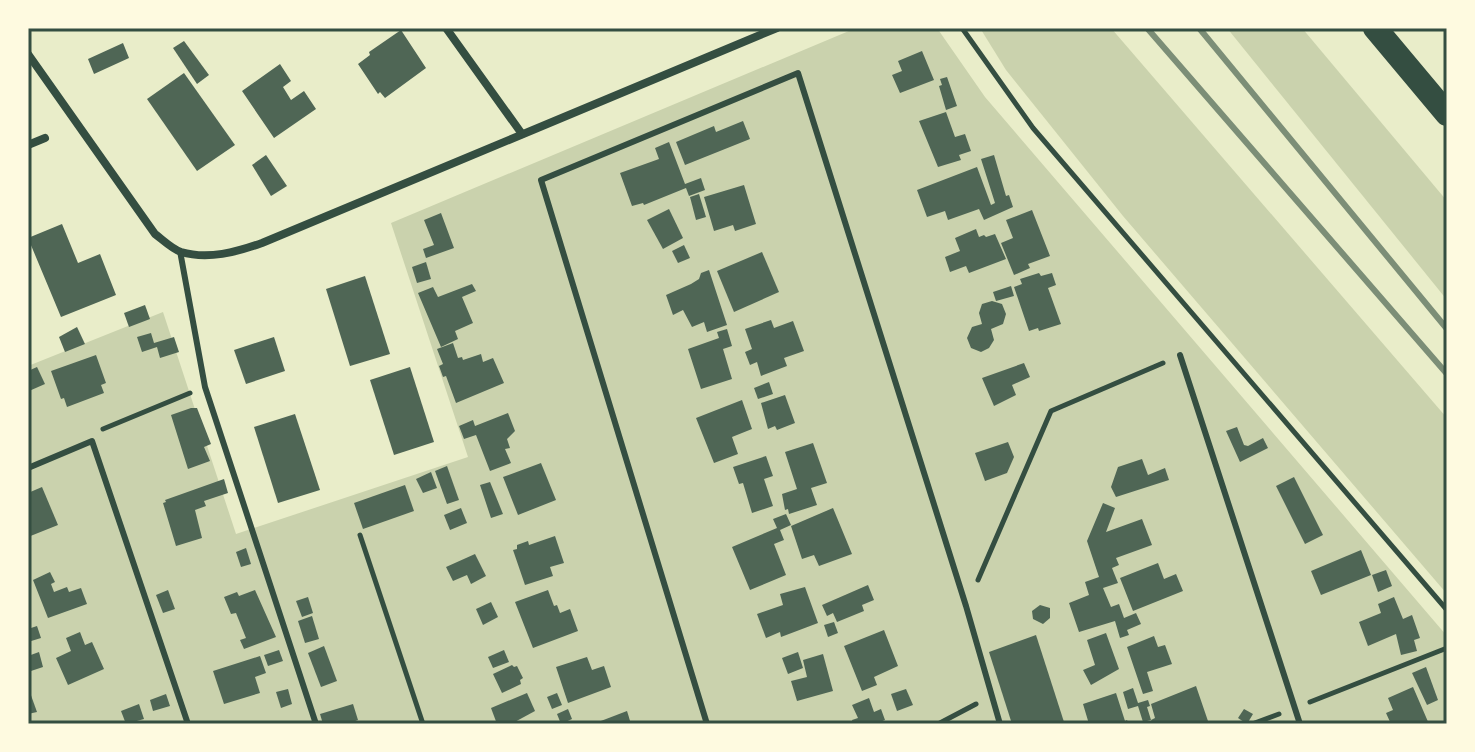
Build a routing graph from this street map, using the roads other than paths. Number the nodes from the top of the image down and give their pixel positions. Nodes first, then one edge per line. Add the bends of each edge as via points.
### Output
1 (446, 28) edge
2 (777, 28) edge
3 (1375, 28) edge
4 (28, 54) edge
5 (1447, 114) edge
6 (522, 134) junction
7 (45, 138) dead end
8 (28, 145) edge
9 (180, 251) junction
10 (1180, 355) road end
11 (28, 468) edge
12 (188, 724) edge
13 (316, 724) edge
14 (707, 724) edge
15 (1000, 724) edge
16 (1300, 724) edge

1 - 6 street
2 - 6 street
3 - 5 highway
4 - 9 street via 155,234
6 - 9 street via 233,253
7 - 8 street
9 - 13 lane via 205,387
10 - 16 lane
11 - 12 lane via 92,441
14 - 15 lane via 541,180 798,73

